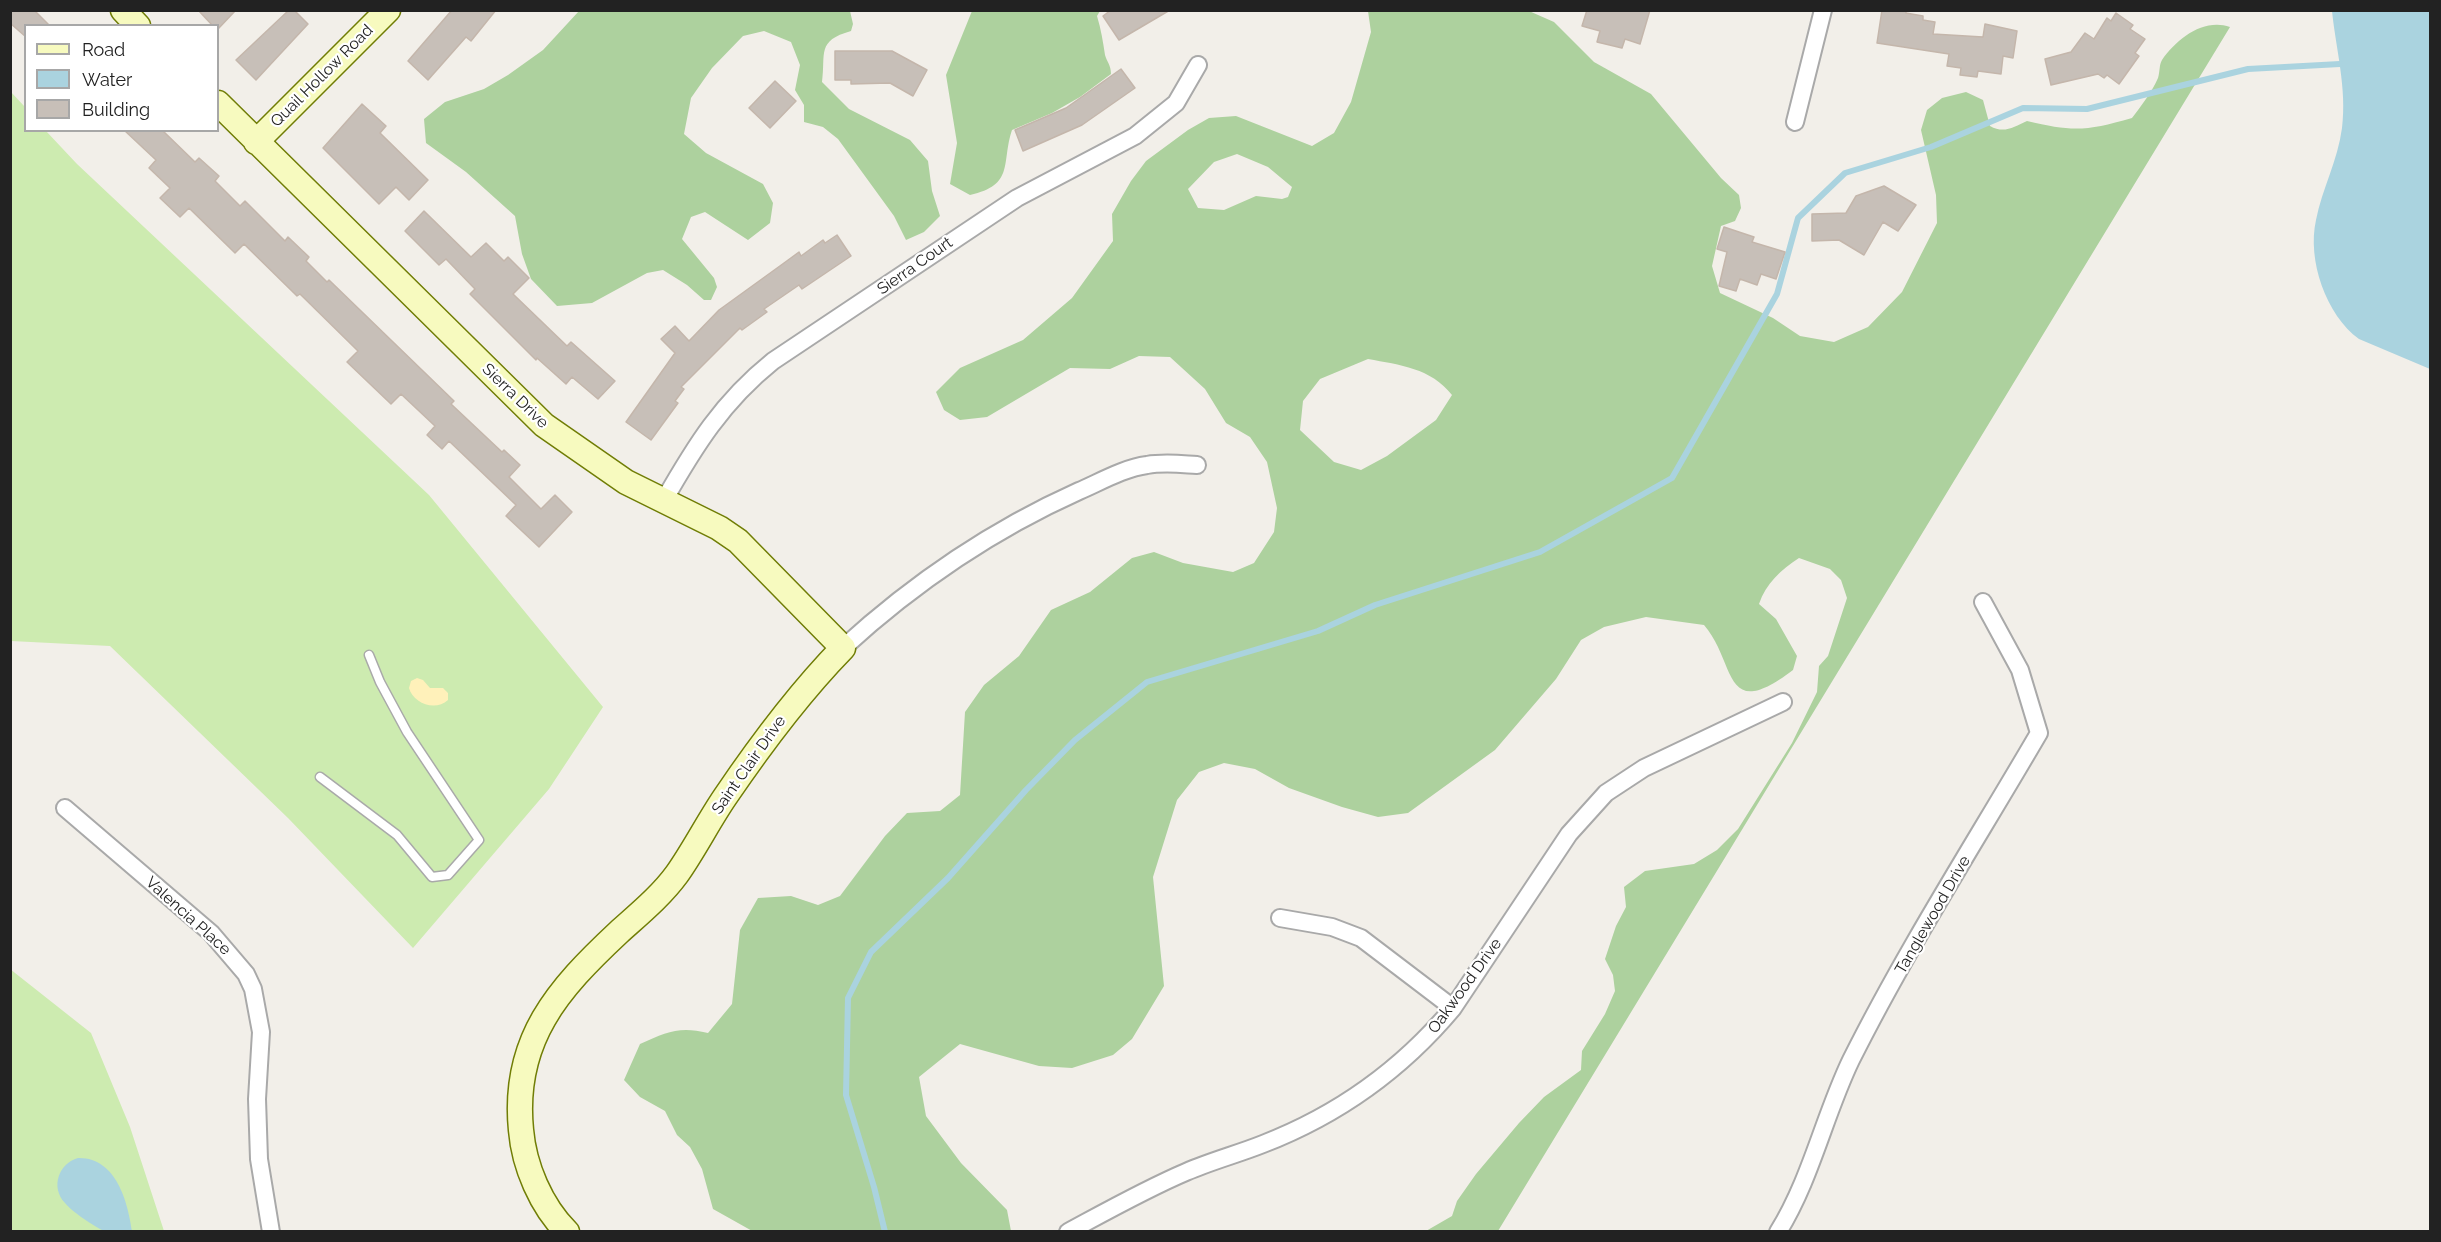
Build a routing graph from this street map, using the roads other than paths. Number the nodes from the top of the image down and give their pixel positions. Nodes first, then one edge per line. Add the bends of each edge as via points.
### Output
1 (123, 10) edge
2 (388, 10) edge
3 (1823, 10) edge
4 (136, 24) edge
5 (1198, 65) dead end
6 (219, 105) edge
7 (1795, 122) dead end
8 (256, 141) junction
9 (1197, 465) dead end
10 (663, 502) junction
11 (1983, 602) dead end
12 (843, 648) junction
13 (369, 655) dead end
14 (1783, 702) dead end
15 (320, 777) dead end
16 (65, 808) dead end
17 (1280, 918) dead end
18 (1453, 1008) junction
19 (271, 1232) edge
20 (567, 1232) edge
21 (1068, 1232) edge
22 (1778, 1232) edge

1 - 4 street
2 - 8 street, Quail Hollow Road
3 - 7 street
5 - 10 street, Sierra Court via 1176,103 1144,130 984,218 773,361 745,384 709,426
6 - 8 street, Sierra Drive
8 - 10 street, Sierra Drive via 544,425 597,465
9 - 12 street, Saint Clair Drive via 1145,465 1034,512 948,564
10 - 12 street, Sierra Drive via 738,541
11 - 22 street, Tanglewood Drive via 2020,670 2039,733 1861,1041
12 - 20 street, Saint Clair Drive via 795,700 669,884 571,978 534,1034 522,1084 522,1145 536,1186
13 - 15 lane via 407,732 479,840 448,875 432,877 397,835
14 - 18 street, Oakwood Drive via 1644,768 1606,793 1569,834
16 - 19 street, Valencia Place via 211,933 253,988 260,1024 259,1159
17 - 18 street via 1332,927 1361,938
18 - 21 street, Oakwood Drive via 1400,1064 1338,1108 1264,1144 1155,1186

